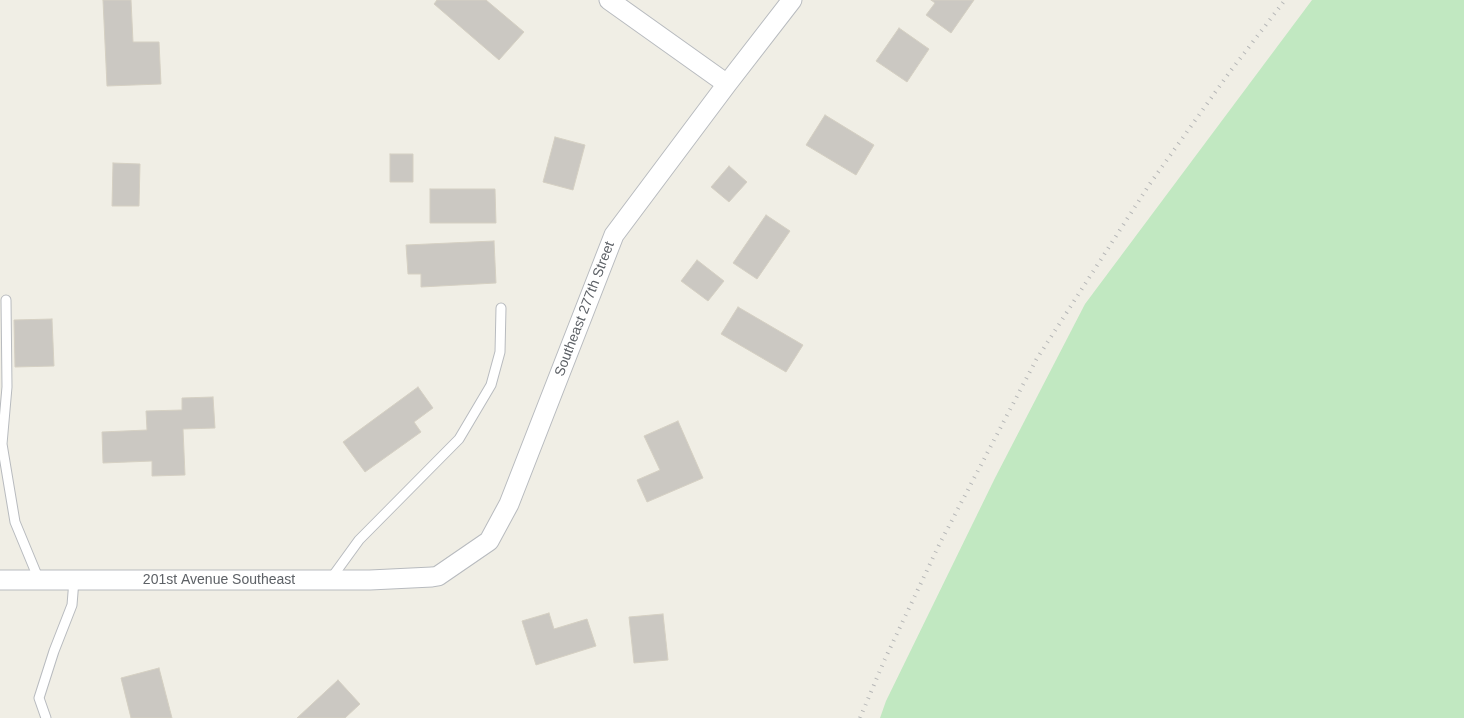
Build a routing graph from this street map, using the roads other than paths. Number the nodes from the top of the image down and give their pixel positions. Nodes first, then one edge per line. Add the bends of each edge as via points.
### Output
1 (608, 0) edge
2 (792, 0) edge
3 (727, 84) junction
4 (6, 300) dead end
5 (501, 308) dead end
6 (438, 576) joint
7 (0, 580) edge
8 (39, 580) junction
9 (74, 580) junction
10 (330, 580) junction
11 (46, 718) edge

1 - 3 street
2 - 3 street, Southeast 277th Street
3 - 6 street, Southeast 277th Street via 614,235 509,504 489,541
4 - 8 lane via 7,387 2,444 16,522
5 - 10 lane via 500,352 491,385 459,439 359,540
6 - 10 street, 201st Avenue Southeast
7 - 8 street, 201st Avenue Southeast
8 - 9 street, 201st Avenue Southeast
9 - 10 street, 201st Avenue Southeast
9 - 11 lane via 72,605 39,698

